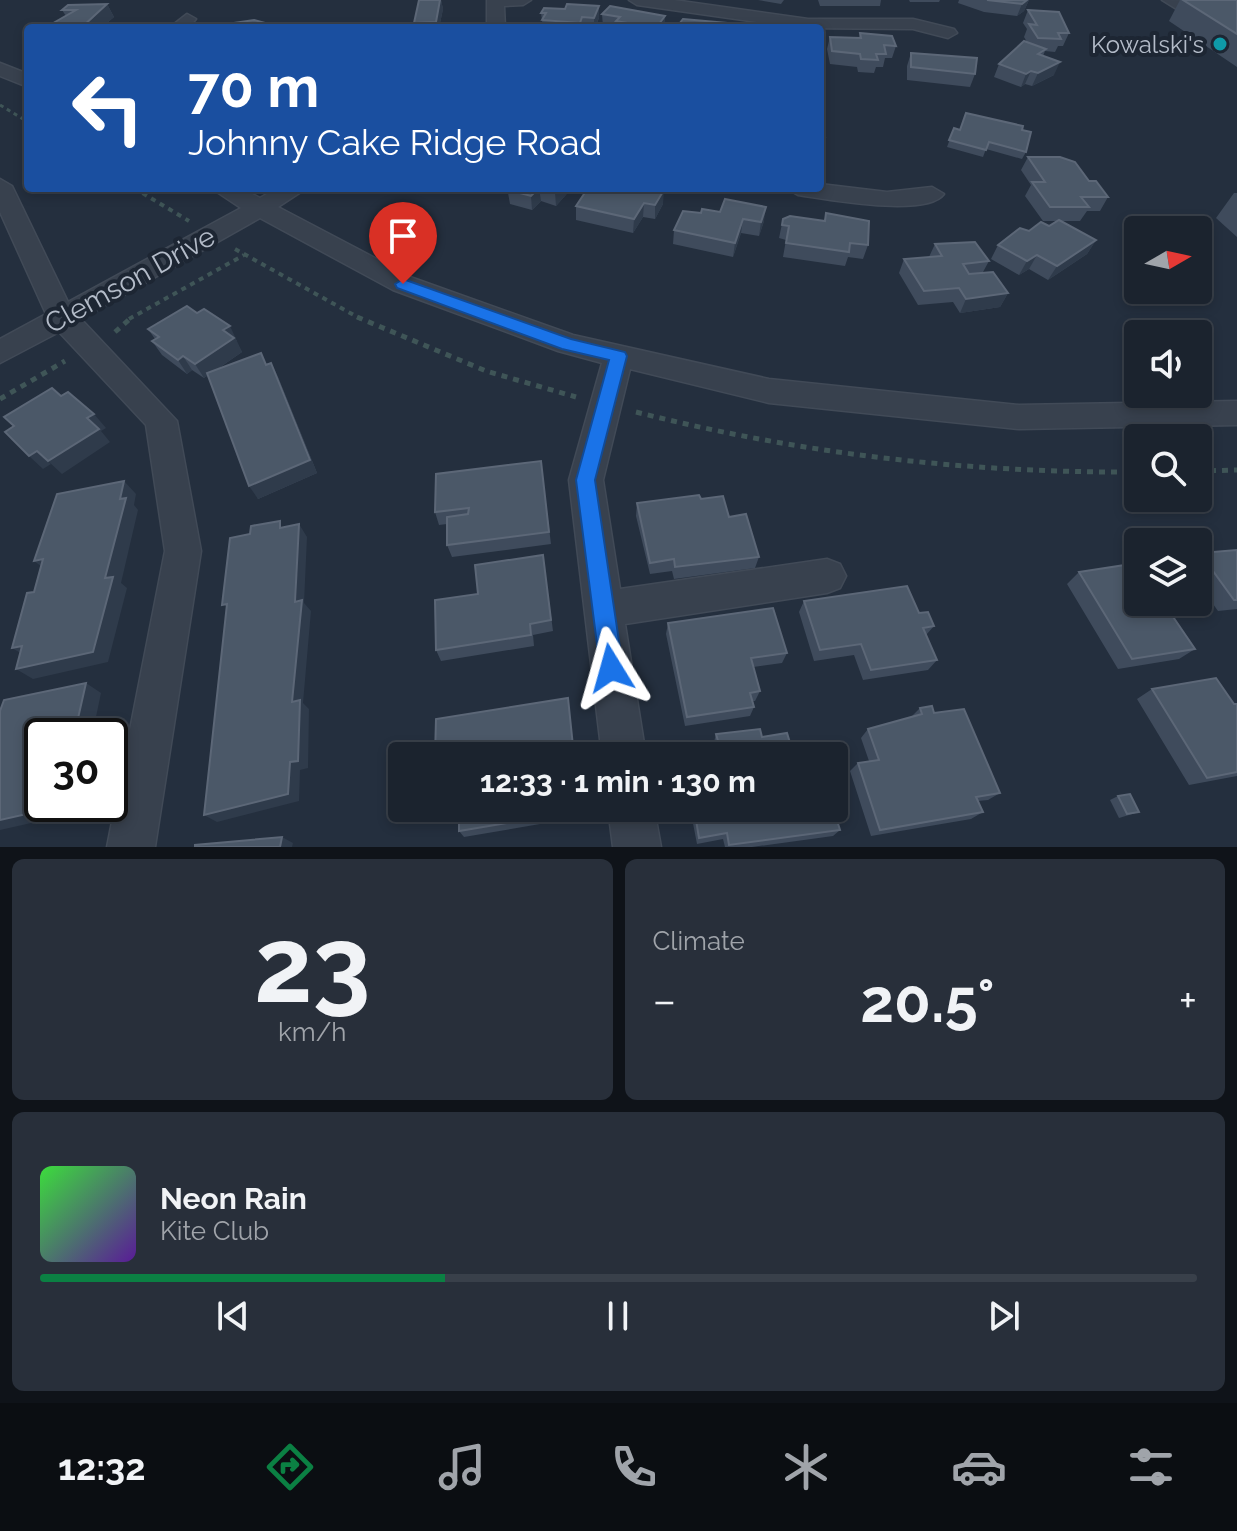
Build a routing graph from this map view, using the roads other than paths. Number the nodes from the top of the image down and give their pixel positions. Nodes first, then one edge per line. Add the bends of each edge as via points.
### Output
1 (495, 0) edge
2 (523, 0) edge
3 (637, 0) edge
4 (1170, 0) edge
5 (702, 4) edge
6 (1237, 6) edge
7 (496, 24) edge
8 (948, 33) dead end
9 (0, 69) edge
10 (24, 79) edge
11 (0, 186) edge
12 (824, 191) edge
13 (230, 192) edge
14 (288, 192) edge
15 (932, 194) dead end
16 (260, 209) junction
17 (61, 316) junction
18 (0, 352) edge
19 (619, 356) junction
20 (1237, 412) edge
21 (827, 576) dead end
22 (603, 609) junction
23 (622, 742) edge
24 (633, 822) edge
25 (131, 847) edge
26 (637, 847) edge

1 - 2 street
1 - 7 street
3 - 5 street
4 - 6 street via 1183,8
5 - 8 street via 808,24 913,24
9 - 10 street
11 - 17 street
12 - 15 street via 887,199
13 - 16 street
14 - 16 street, Clemson Drive
16 - 17 street, Clemson Drive
16 - 19 street via 403,284 568,344
17 - 18 street, Clemson Drive
17 - 25 street via 161,421 183,551
19 - 20 street via 769,391 1019,417
19 - 22 street via 586,480
21 - 22 street
22 - 23 street
24 - 26 street

